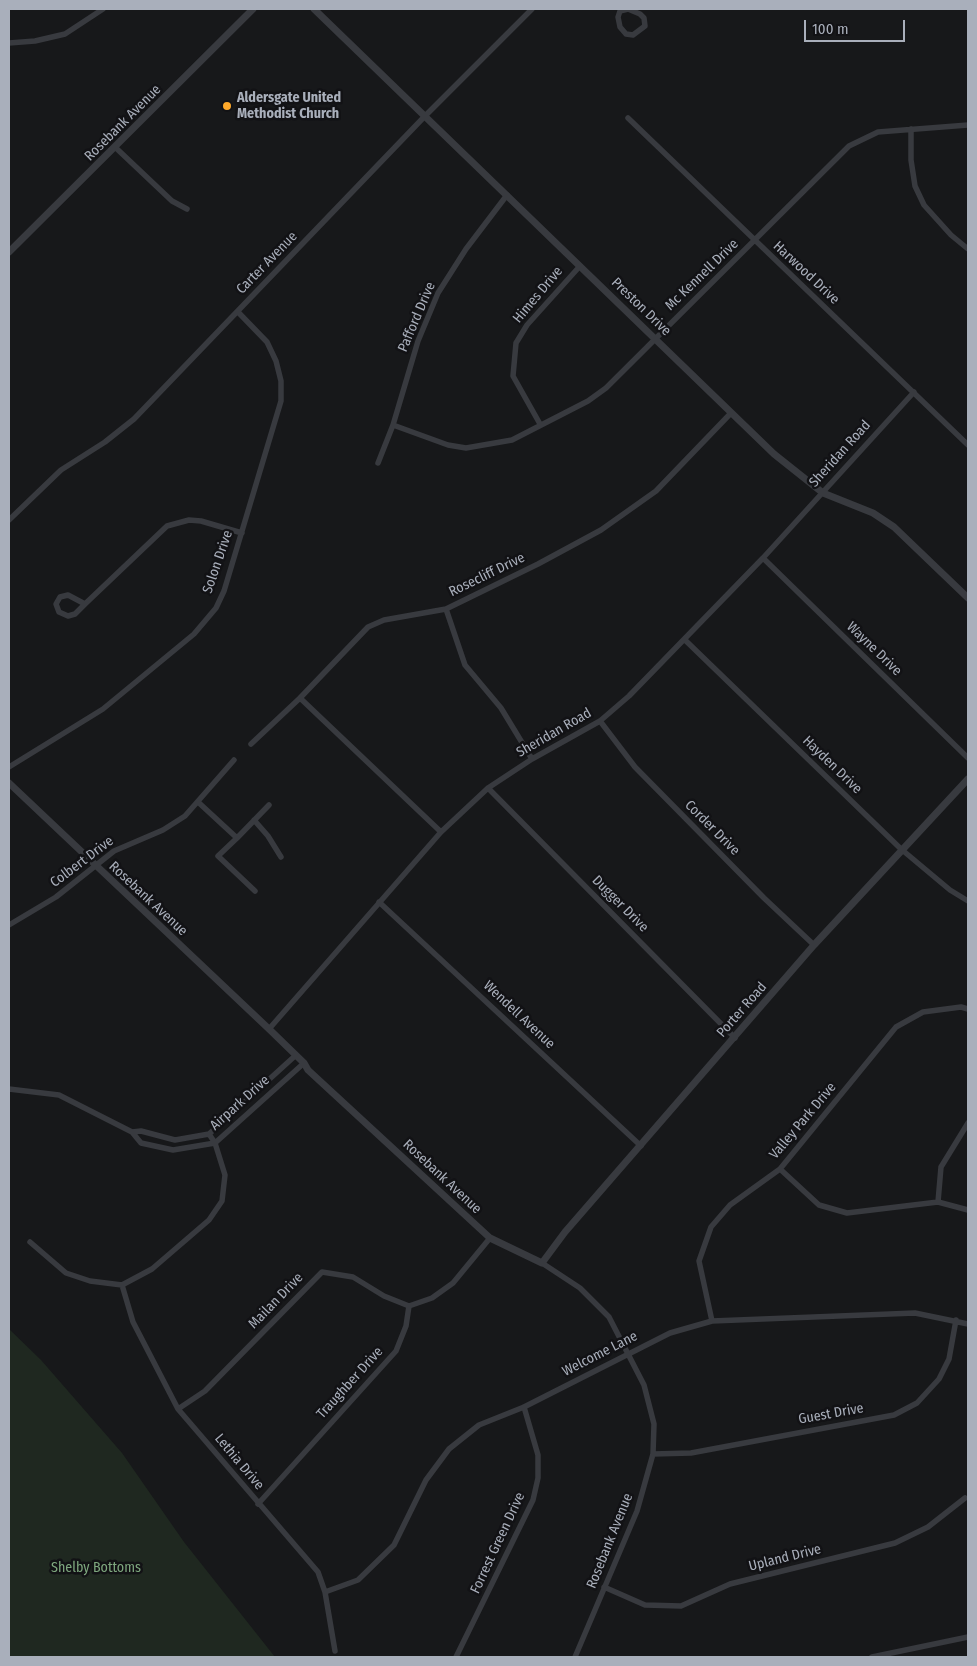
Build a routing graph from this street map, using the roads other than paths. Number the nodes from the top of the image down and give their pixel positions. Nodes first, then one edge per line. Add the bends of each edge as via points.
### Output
1 (103, 9) edge
2 (253, 9) edge
3 (314, 9) edge
4 (532, 9) edge
5 (619, 10) edge
6 (9, 43) edge
7 (426, 116) junction
8 (628, 118) dead end
9 (968, 126) edge
10 (911, 129) junction
11 (116, 148) junction
12 (508, 195) junction
13 (187, 209) dead end
14 (754, 242) junction
15 (968, 249) edge
16 (9, 252) edge
17 (580, 266) junction
18 (238, 312) junction
19 (655, 338) junction
20 (914, 392) junction
21 (731, 413) junction
22 (540, 424) junction
23 (393, 425) junction
24 (968, 445) edge
25 (378, 463) dead end
26 (823, 492) junction
27 (9, 520) edge
28 (242, 533) junction
29 (762, 558) junction
30 (968, 598) edge
31 (85, 604) junction
32 (446, 609) junction
33 (685, 640) junction
34 (300, 698) junction
35 (600, 721) junction
36 (251, 744) dead end
37 (968, 758) edge
38 (532, 759) junction
39 (234, 760) dead end
40 (9, 767) edge
41 (968, 779) edge
42 (9, 783) edge
43 (488, 788) junction
44 (198, 802) junction
45 (269, 805) dead end
46 (254, 820) junction
47 (441, 832) junction
48 (237, 838) junction
49 (901, 849) junction
50 (281, 857) dead end
51 (94, 866) junction
52 (255, 891) dead end
53 (968, 901) edge
54 (380, 902) junction
55 (9, 925) edge
56 (814, 945) junction
57 (968, 1009) edge
58 (269, 1029) junction
59 (734, 1038) junction
60 (296, 1055) junction
61 (304, 1063) junction
62 (9, 1089) edge
63 (968, 1123) edge
64 (132, 1132) junction
65 (209, 1134) junction
66 (215, 1143) junction
67 (641, 1146) junction
68 (780, 1169) junction
69 (938, 1202) junction
70 (968, 1210) edge
71 (490, 1238) junction
72 (30, 1242) dead end
73 (542, 1263) junction
74 (122, 1285) junction
75 (409, 1306) junction
76 (956, 1320) junction
77 (712, 1321) junction
78 (968, 1324) edge
79 (630, 1353) junction
80 (524, 1407) junction
81 (178, 1410) junction
82 (653, 1454) junction
83 (965, 1498) dead end
84 (258, 1504) junction
85 (604, 1587) junction
86 (325, 1592) junction
87 (968, 1637) edge
88 (335, 1651) dead end
89 (456, 1657) edge
90 (575, 1657) edge
91 (872, 1657) edge

1 - 6 street via 65,34
2 - 11 street, Rosebank Avenue
3 - 7 street, Preston Drive
4 - 7 street, Carter Avenue
5 - 5 street via 620,27 626,34 633,35 645,26 644,18 633,10
7 - 12 street, Preston Drive
7 - 18 street, Carter Avenue
8 - 14 street, Harwood Drive
9 - 10 street, Mc Kennell Drive
10 - 14 street, Mc Kennell Drive via 878,132 849,146
10 - 15 street via 915,186 924,205
11 - 13 street via 172,201
11 - 16 street, Rosebank Avenue
12 - 17 street, Preston Drive
12 - 23 street, Pafford Drive via 466,249 438,293 418,340
14 - 19 street, Mc Kennell Drive
14 - 20 street, Harwood Drive
17 - 19 street, Preston Drive
17 - 22 street, Himes Drive via 527,325 516,342 513,376
18 - 27 street, Carter Avenue via 134,419 62,470
18 - 28 street, Solon Drive via 267,342 276,361 281,401
19 - 21 street, Preston Drive
19 - 22 street, Mc Kennell Drive via 606,388 588,401
20 - 24 street, Harwood Drive
20 - 26 street, Sheridan Road
21 - 26 street, Preston Drive via 801,478
21 - 32 street, Rosecliff Drive via 656,491 634,508 538,564
22 - 23 street, Mc Kennell Drive via 512,440 466,448 448,445
23 - 25 street, Pafford Drive
26 - 29 street, Sheridan Road
26 - 30 street, Preston Drive via 873,513 894,527
28 - 31 street via 201,521 189,520 167,526
28 - 40 street, Solon Drive via 224,591 203,626 103,709
29 - 33 street, Sheridan Road
29 - 37 street, Wayne Drive
31 - 31 street via 68,595 60,597 56,604 59,612 68,616
32 - 34 street, Rosecliff Drive via 384,620 368,627
32 - 38 street via 465,664 501,708
33 - 35 street, Sheridan Road
33 - 49 street, Hayden Drive
34 - 36 street, Rosecliff Drive
34 - 47 street
35 - 38 street, Sheridan Road
35 - 56 street, Corder Drive via 635,767
38 - 43 street, Sheridan Road
39 - 44 street, Colbert Drive
41 - 49 street, Porter Road
42 - 51 street, Rosebank Avenue
43 - 47 street, Sheridan Road
43 - 59 street, Dugger Drive
44 - 48 street
44 - 51 street, Colbert Drive via 185,816 163,830 114,851
45 - 46 street
46 - 48 street
46 - 50 street
47 - 54 street, Sheridan Road
48 - 52 street via 218,856
49 - 53 street, Hayden Drive
49 - 56 street, Porter Road
51 - 55 street, Colbert Drive via 56,897
51 - 58 street, Rosebank Avenue
54 - 58 street, Sheridan Road
54 - 67 street, Wendell Avenue
56 - 59 street, Porter Road
57 - 68 street, Valley Park Drive via 923,1012 896,1027
58 - 60 street, Rosebank Avenue
59 - 67 street, Porter Road
60 - 61 street, Rosebank Avenue
60 - 65 street, Airpark Drive
61 - 66 street, Airpark Drive
61 - 71 street, Rosebank Avenue
62 - 64 street, Airpark Drive via 59,1095
63 - 69 street via 942,1167
64 - 65 street, Airpark Drive via 141,1131 175,1140
64 - 66 street, Airpark Drive via 141,1143 173,1150
65 - 66 street
66 - 74 street via 225,1175 222,1200 209,1220 152,1269
67 - 73 street, Porter Road
68 - 69 street via 818,1205 847,1213
68 - 77 street, Valley Park Drive via 730,1205 711,1227 699,1261
69 - 70 street
71 - 73 street, Rosebank Avenue
71 - 75 street via 453,1283 432,1298
72 - 74 street via 66,1273 90,1281
73 - 79 street, Rosebank Avenue via 580,1288 609,1317
74 - 81 street, Lethia Drive via 133,1322
75 - 81 street, Mailan Drive via 384,1296 353,1277 322,1272 205,1391
75 - 84 street, Traughber Drive via 406,1326 396,1351
76 - 77 street, Welcome Lane via 915,1313
76 - 78 street, Welcome Lane
76 - 82 street, Guest Drive via 949,1359 939,1379 917,1403 894,1415 691,1453
77 - 79 street, Welcome Lane via 670,1333
79 - 80 street, Welcome Lane
79 - 82 street, Rosebank Avenue via 644,1385 654,1424
80 - 86 street, Welcome Lane via 479,1425 449,1449 426,1480 394,1545 358,1580
80 - 89 street, Forrest Green Drive via 538,1454 535,1494
81 - 84 street, Lethia Drive
82 - 85 street, Rosebank Avenue via 637,1512
83 - 85 street, Upland Drive via 928,1527 895,1543 730,1584 681,1606 645,1605
84 - 86 street, Lethia Drive via 318,1572
85 - 90 street, Rosebank Avenue
86 - 88 street, Lethia Drive
87 - 91 street

